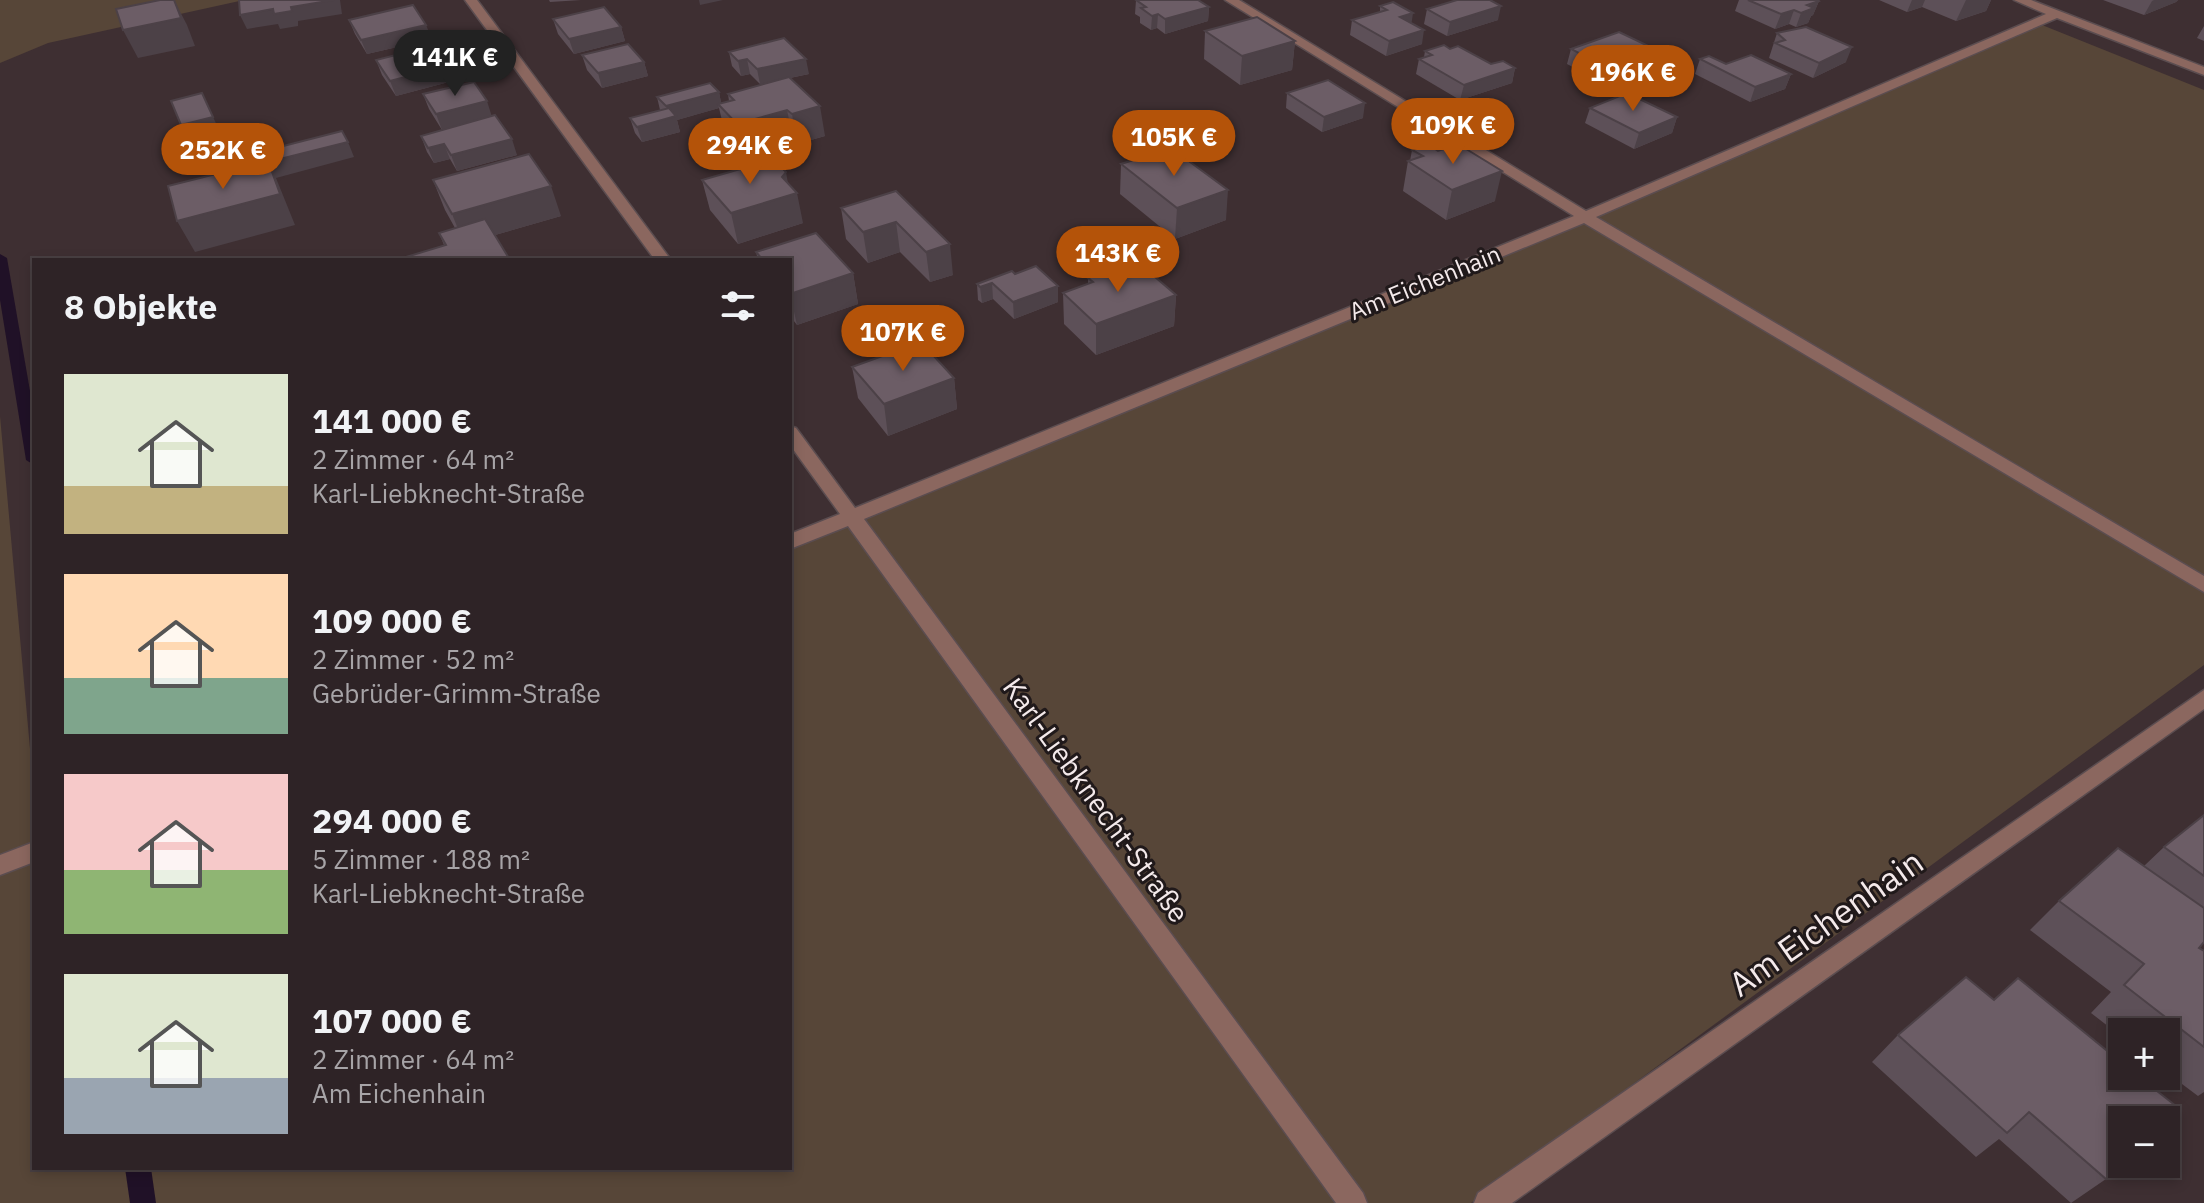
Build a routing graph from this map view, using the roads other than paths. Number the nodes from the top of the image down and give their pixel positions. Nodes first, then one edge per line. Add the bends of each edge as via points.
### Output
1 (471, 0) edge
2 (1231, 0) edge
3 (2020, 0) edge
4 (2057, 14) junction
5 (2204, 71) edge
6 (1585, 217) junction
7 (662, 258) edge
8 (792, 435) edge
9 (852, 517) junction
10 (792, 541) edge
11 (2204, 585) edge
12 (2204, 698) edge
13 (32, 853) edge
14 (0, 865) edge
15 (1353, 1203) edge
16 (1488, 1203) edge

1 - 7 street
2 - 6 street
3 - 4 street
4 - 5 street
4 - 6 street, Am Eichenhain
6 - 9 street, Am Eichenhain
6 - 11 street
8 - 9 street, Karl-Liebknecht-Straße
9 - 10 street, Am Eichenhain
9 - 15 street, Karl-Liebknecht-Straße
12 - 16 street, Am Eichenhain
13 - 14 street

